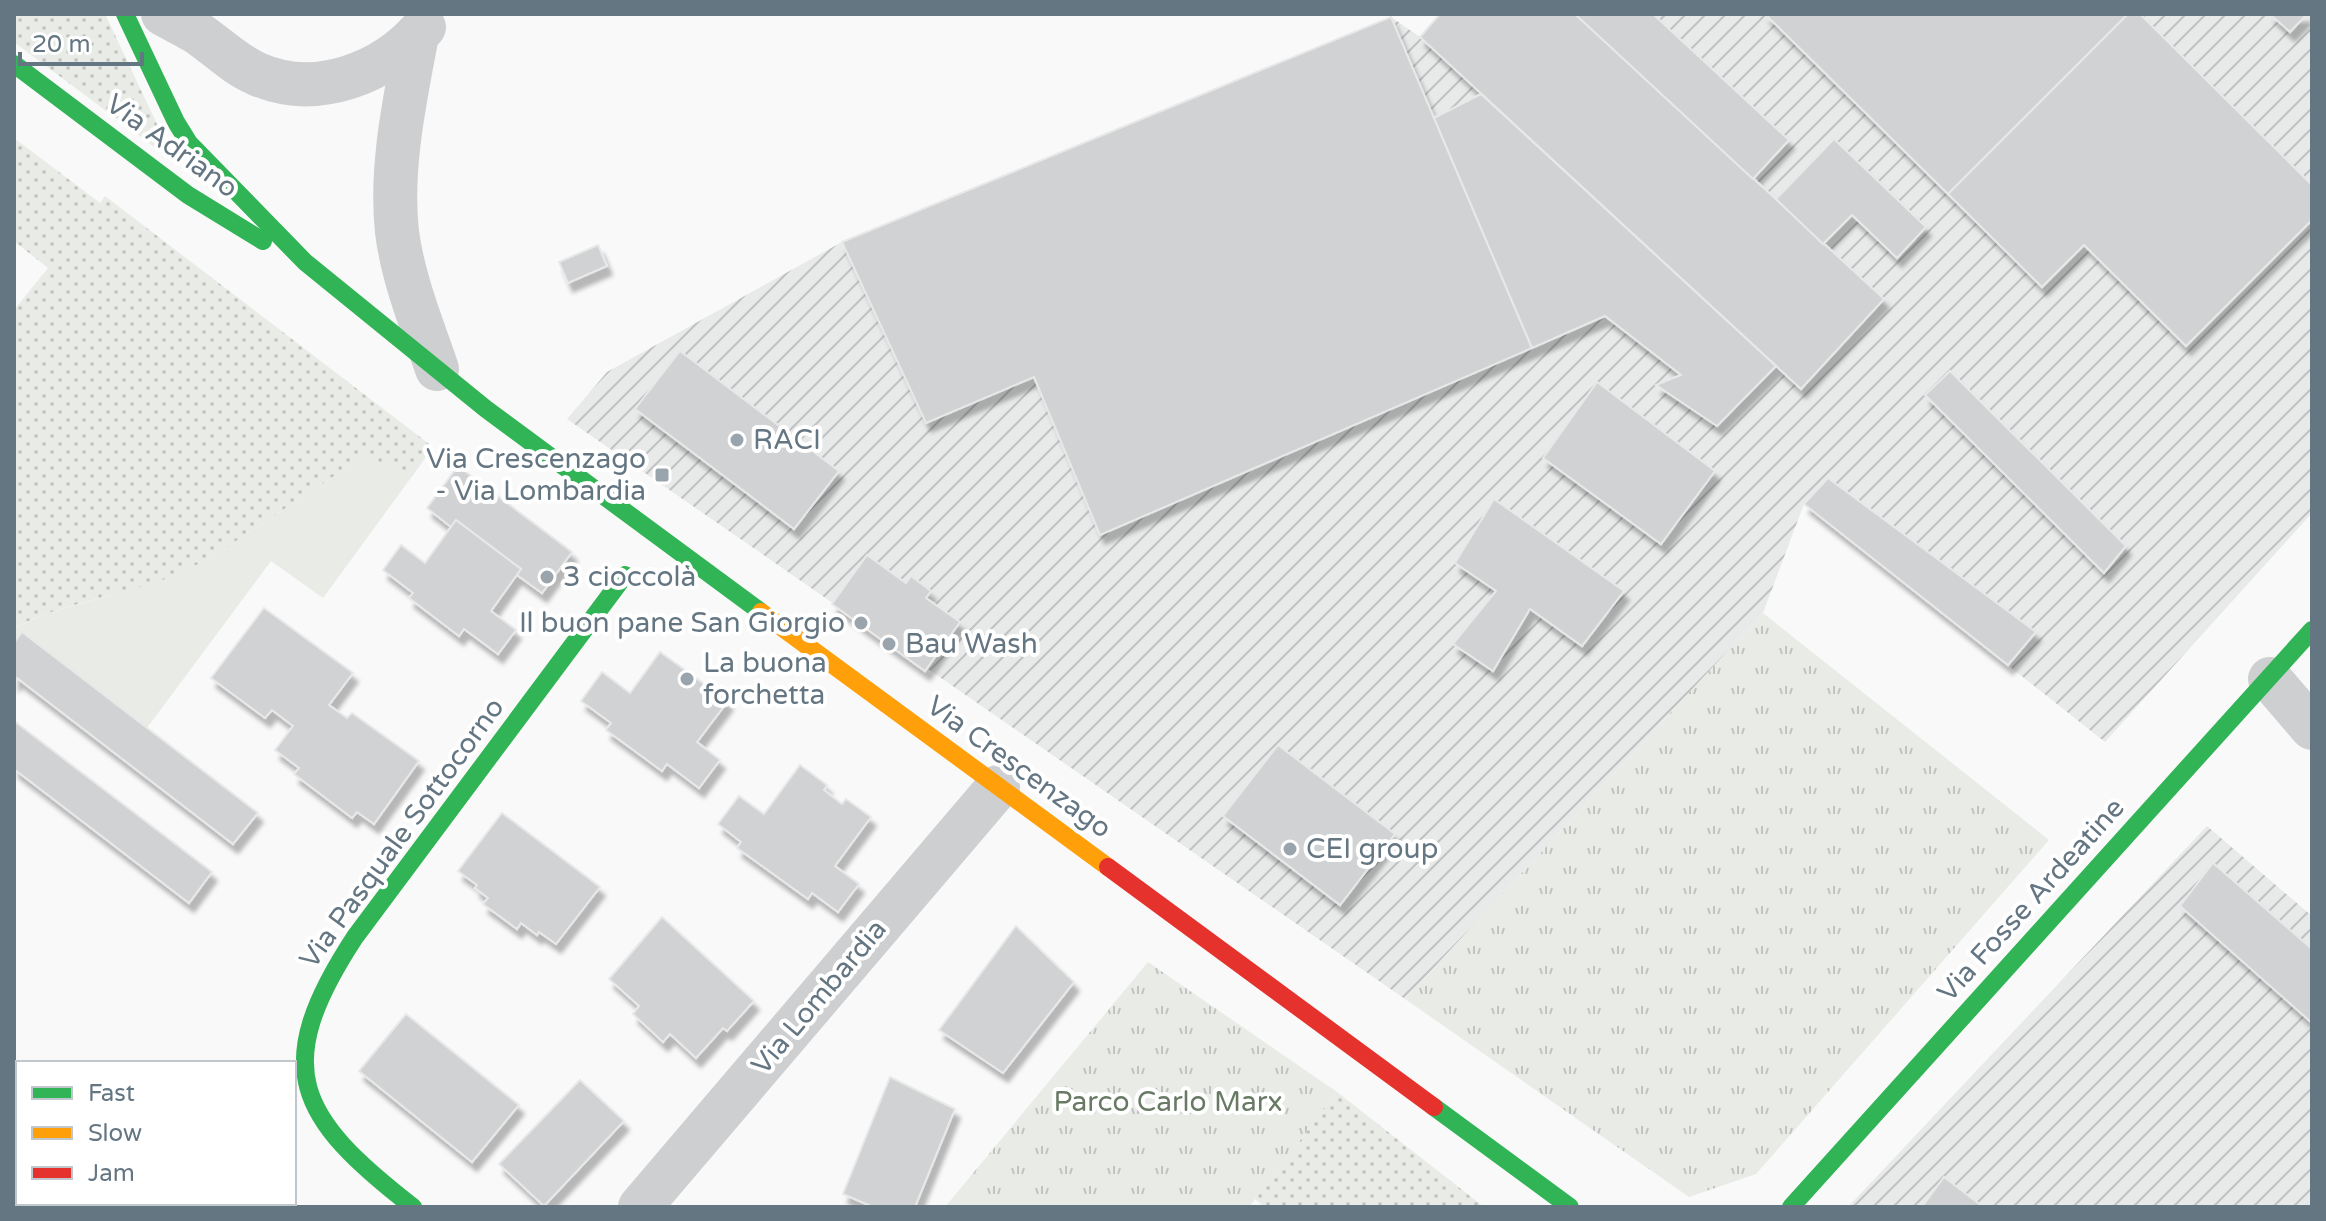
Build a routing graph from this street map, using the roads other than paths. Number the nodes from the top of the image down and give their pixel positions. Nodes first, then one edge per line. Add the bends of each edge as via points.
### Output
1 (125, 14) edge
2 (163, 14) edge
3 (426, 24) edge
4 (14, 64) edge
5 (305, 262) junction
6 (437, 369) junction
7 (625, 575) dead end
8 (2312, 630) edge
9 (2270, 679) junction
10 (2312, 728) edge
11 (998, 787) junction
12 (413, 1207) edge
13 (640, 1207) edge
14 (1570, 1207) edge
15 (1791, 1207) edge

1 - 5 street, Via Adriano via 189,143
2 - 3 street via 255,73 297,82 339,80 366,72 392,57
3 - 6 street via 407,90 397,166 397,233
4 - 5 street, Via Adriano via 188,195
5 - 6 street, Via Adriano
6 - 11 street, Via Crescenzago
7 - 12 street, Via Pasquale Sottocorno via 359,932 320,996 306,1033 305,1081 325,1121 363,1167
8 - 9 street, Via Fosse Ardeatine
9 - 10 street
9 - 15 street, Via Fosse Ardeatine
11 - 13 street, Via Lombardia
11 - 14 street, Via Crescenzago

